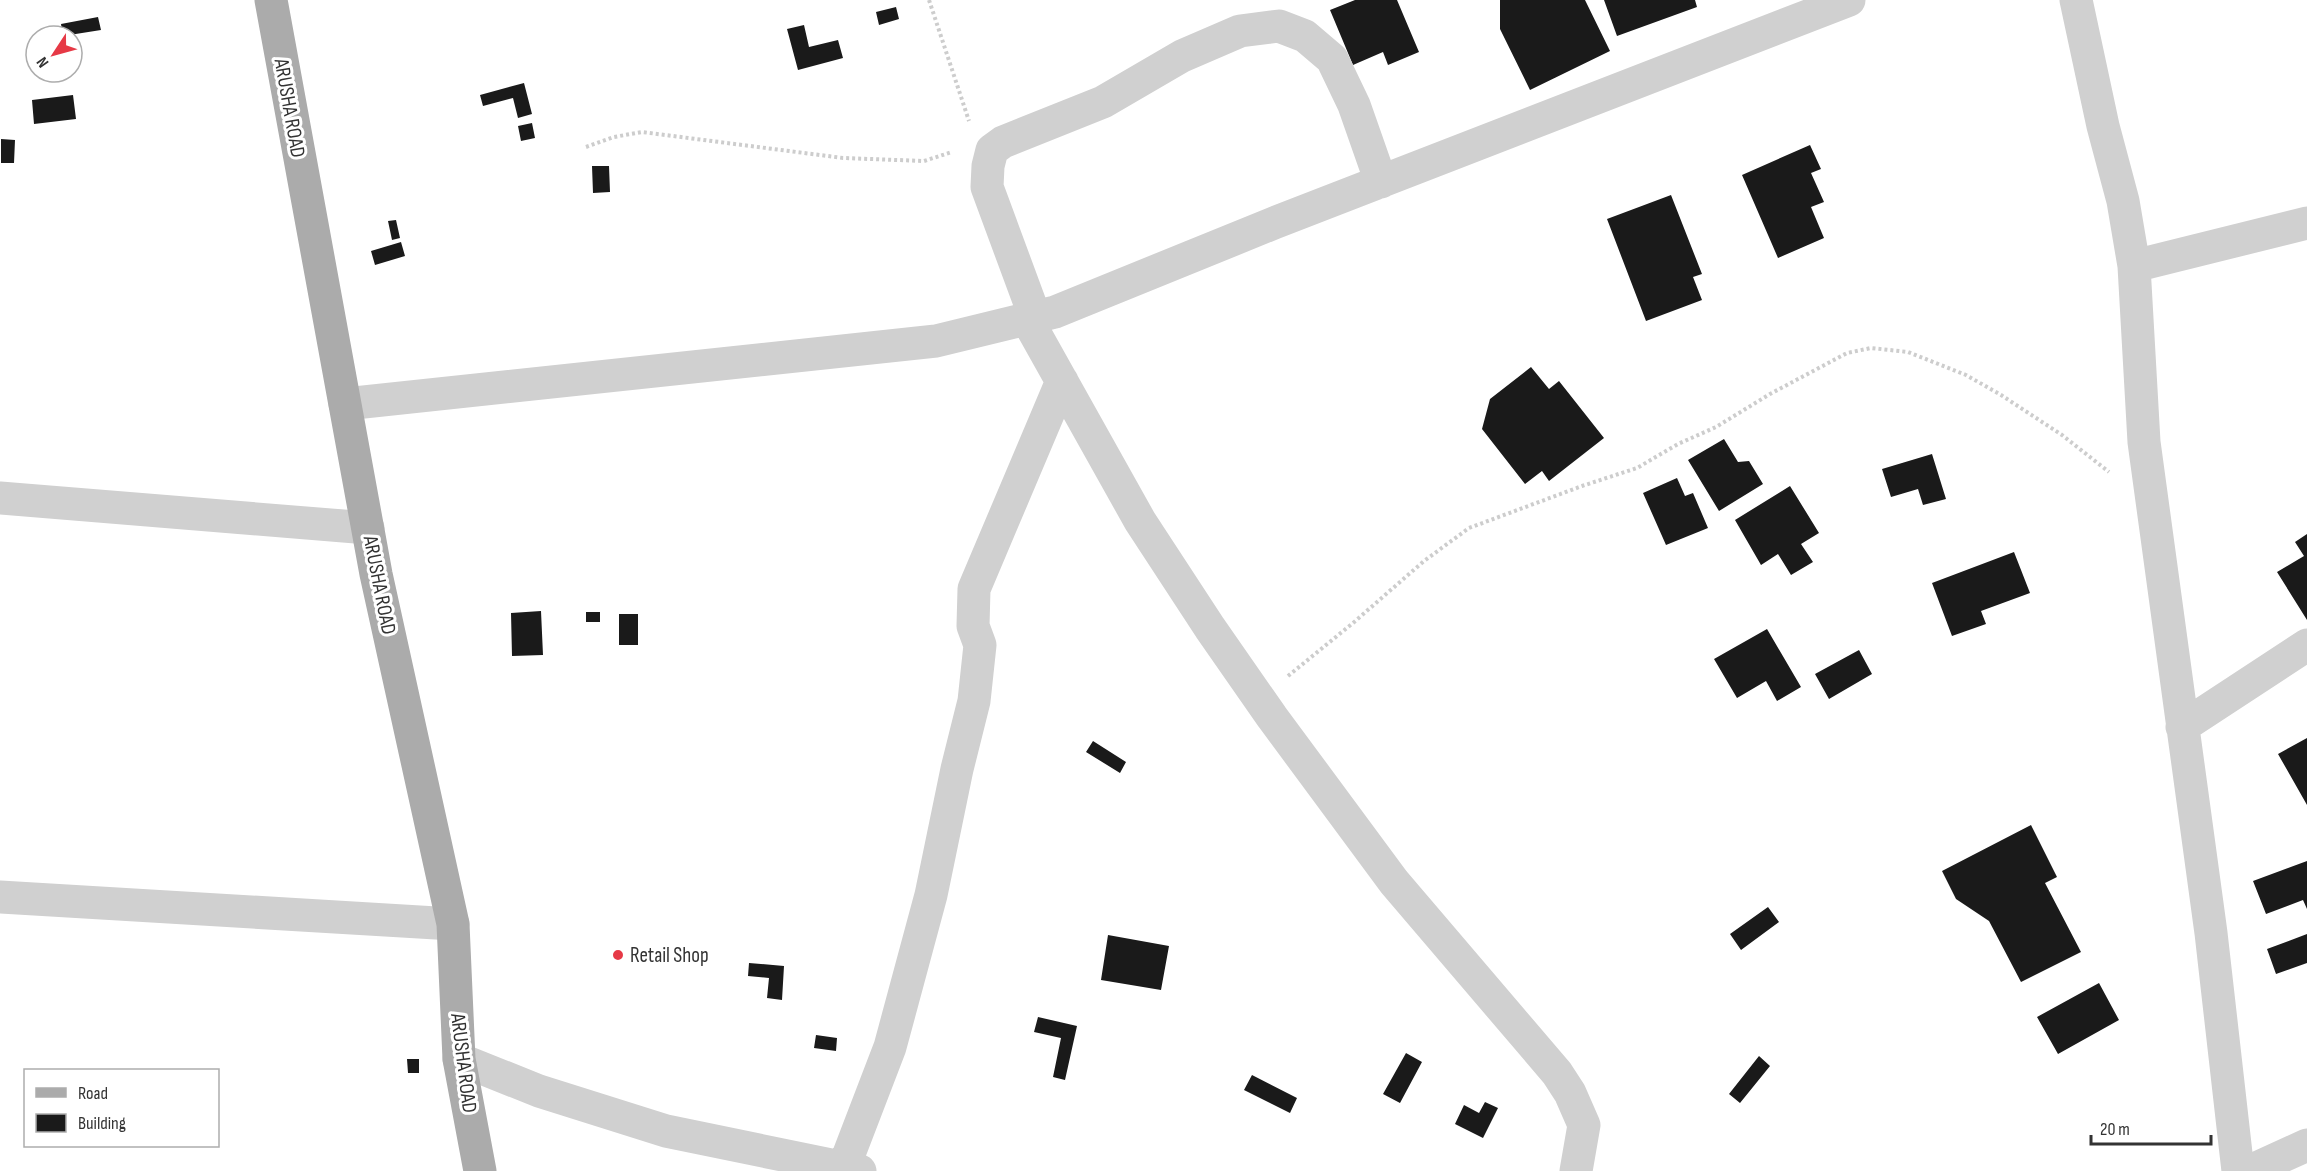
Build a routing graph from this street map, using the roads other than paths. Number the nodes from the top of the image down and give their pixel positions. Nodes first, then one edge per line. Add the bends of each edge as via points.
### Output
1 (271, 0) edge
2 (1849, 0) edge
3 (2076, 0) edge
4 (1381, 182) junction
5 (2307, 223) edge
6 (2134, 266) junction
7 (1031, 318) junction
8 (1062, 381) junction
9 (345, 404) junction
10 (0, 498) edge
11 (368, 528) junction
12 (2307, 645) edge
13 (2182, 727) junction
14 (0, 897) edge
15 (453, 924) junction
16 (459, 1059) junction
17 (2307, 1145) edge
18 (852, 1169) edge
19 (480, 1171) edge
20 (1576, 1171) edge
21 (2238, 1171) edge
22 (2250, 1171) edge

1 - 9 main road, ARUSHA ROAD
2 - 4 street
3 - 6 street via 2123,201
4 - 7 street via 1055,312
4 - 7 street via 1354,105 1332,59 1305,36 1279,26 1240,31 1182,56 1103,102 1003,142 983,154 987,187
5 - 6 street
6 - 13 street via 2144,442
7 - 8 street
7 - 9 street via 936,341
8 - 18 street via 974,589 974,627 980,645 974,701 931,895
8 - 20 street via 1140,521 1259,698 1394,882 1557,1073 1584,1125
9 - 11 main road, ARUSHA ROAD
10 - 11 street
11 - 15 main road, ARUSHA ROAD
12 - 13 street
13 - 21 street
14 - 15 street
15 - 16 main road, ARUSHA ROAD
16 - 18 street via 539,1091 666,1131
16 - 19 main road, ARUSHA ROAD
17 - 22 street

